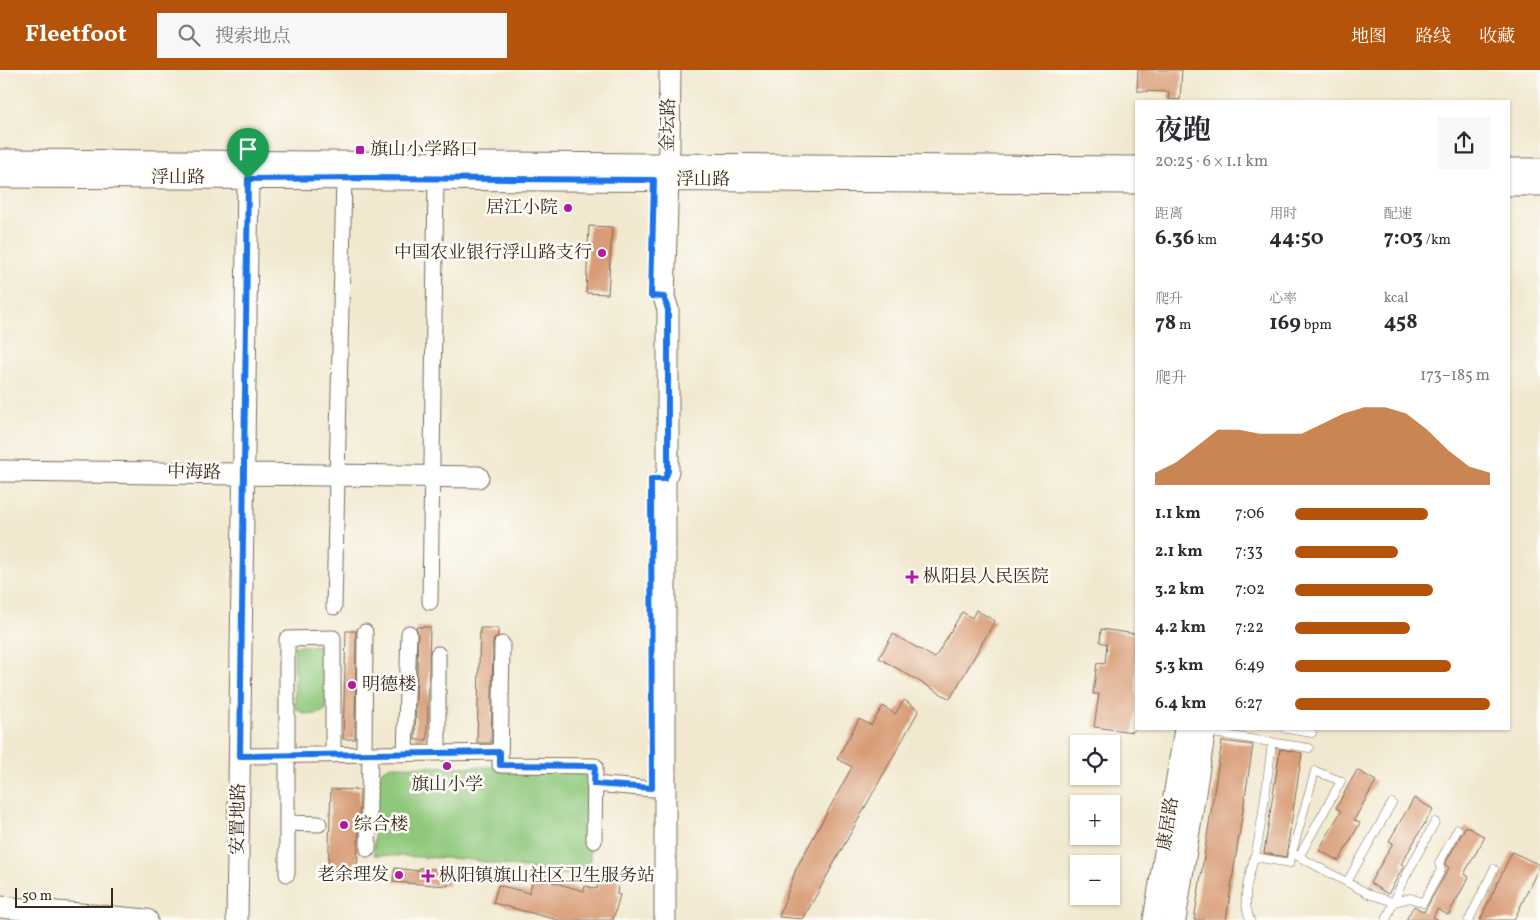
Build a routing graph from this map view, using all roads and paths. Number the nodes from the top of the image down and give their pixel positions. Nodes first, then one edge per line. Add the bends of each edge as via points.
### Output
1 (656, 70) edge
2 (670, 70) edge
3 (0, 160) edge
4 (1135, 167) edge
5 (1510, 169) edge
6 (1540, 169) edge
7 (661, 172) junction
8 (0, 177) edge
9 (248, 179) junction
10 (344, 179) junction
11 (436, 179) junction
12 (1135, 183) edge
13 (1510, 185) edge
14 (1540, 185) edge
15 (0, 471) edge
16 (244, 474) junction
17 (337, 475) junction
18 (431, 476) junction
19 (478, 476) dead end
20 (658, 479) junction
21 (430, 602) dead end
22 (334, 607) dead end
23 (365, 632) dead end
24 (409, 633) dead end
25 (502, 644) dead end
26 (438, 654) dead end
27 (1198, 730) edge
28 (1285, 730) edge
29 (1292, 730) edge
30 (1312, 733) dead end
31 (1272, 742) junction
32 (1281, 744) junction
33 (1309, 748) dead end
34 (500, 752) junction
35 (438, 753) junction
36 (367, 754) junction
37 (406, 754) junction
38 (287, 755) junction
39 (333, 755) junction
40 (240, 756) junction
41 (594, 784) junction
42 (652, 788) junction
43 (1392, 803) dead end
44 (1435, 822) dead end
45 (287, 823) junction
46 (319, 824) dead end
47 (1458, 829) dead end
48 (594, 841) dead end
49 (368, 849) dead end
50 (1296, 855) junction
51 (1254, 857) junction
52 (1494, 869) dead end
53 (287, 874) dead end
54 (1347, 882) junction
55 (1394, 902) junction
56 (0, 908) edge
57 (147, 920) edge
58 (238, 920) edge
59 (651, 920) edge
60 (666, 920) edge
61 (1154, 920) edge
62 (1175, 920) edge
63 (1250, 920) edge
64 (1386, 920) edge
65 (1468, 920) edge

1 - 7 main road, 金坛路
2 - 7 main road, 金坛路
3 - 7 main road, 浮山路
4 - 7 main road, 浮山路
5 - 6 main road
7 - 11 main road, 浮山路
7 - 12 main road, 浮山路
7 - 20 main road, 金坛路 via 658,296 668,310 668,471
8 - 9 main road, 浮山路
9 - 10 main road, 浮山路
9 - 16 main road, 安置地路
10 - 11 main road, 浮山路
10 - 17 street
11 - 18 street
13 - 14 main road
15 - 16 main road, 中海路
16 - 17 main road, 中海路
16 - 40 main road, 安置地路
17 - 18 main road, 中海路
17 - 22 street
18 - 19 main road, 中海路
18 - 21 street
20 - 42 main road, 金坛路
20 - 60 main road, 金坛路
23 - 36 street
24 - 37 street
25 - 34 street
26 - 35 street
27 - 31 lane
27 - 61 main road, 康居路
27 - 62 main road, 康居路
28 - 32 lane
29 - 30 lane
31 - 32 lane
31 - 51 lane
32 - 33 lane
34 - 35 street
34 - 41 street via 500,765 595,766
35 - 37 street
36 - 37 street
36 - 39 street
36 - 49 street
38 - 39 street
38 - 39 street via 287,638 333,638
38 - 40 street
38 - 45 street
40 - 58 main road, 安置地路
41 - 42 street
41 - 48 street
42 - 59 main road, 金坛路
43 - 54 lane
44 - 55 lane
45 - 46 street
45 - 53 street
47 - 55 lane via 1439,863 1441,870 1423,903 1411,898
50 - 50 lane via 1341,781 1315,771
50 - 51 lane via 1290,862
50 - 54 lane
51 - 63 lane via 1245,892
52 - 65 lane
54 - 55 lane via 1371,895
55 - 64 lane
56 - 57 main road

